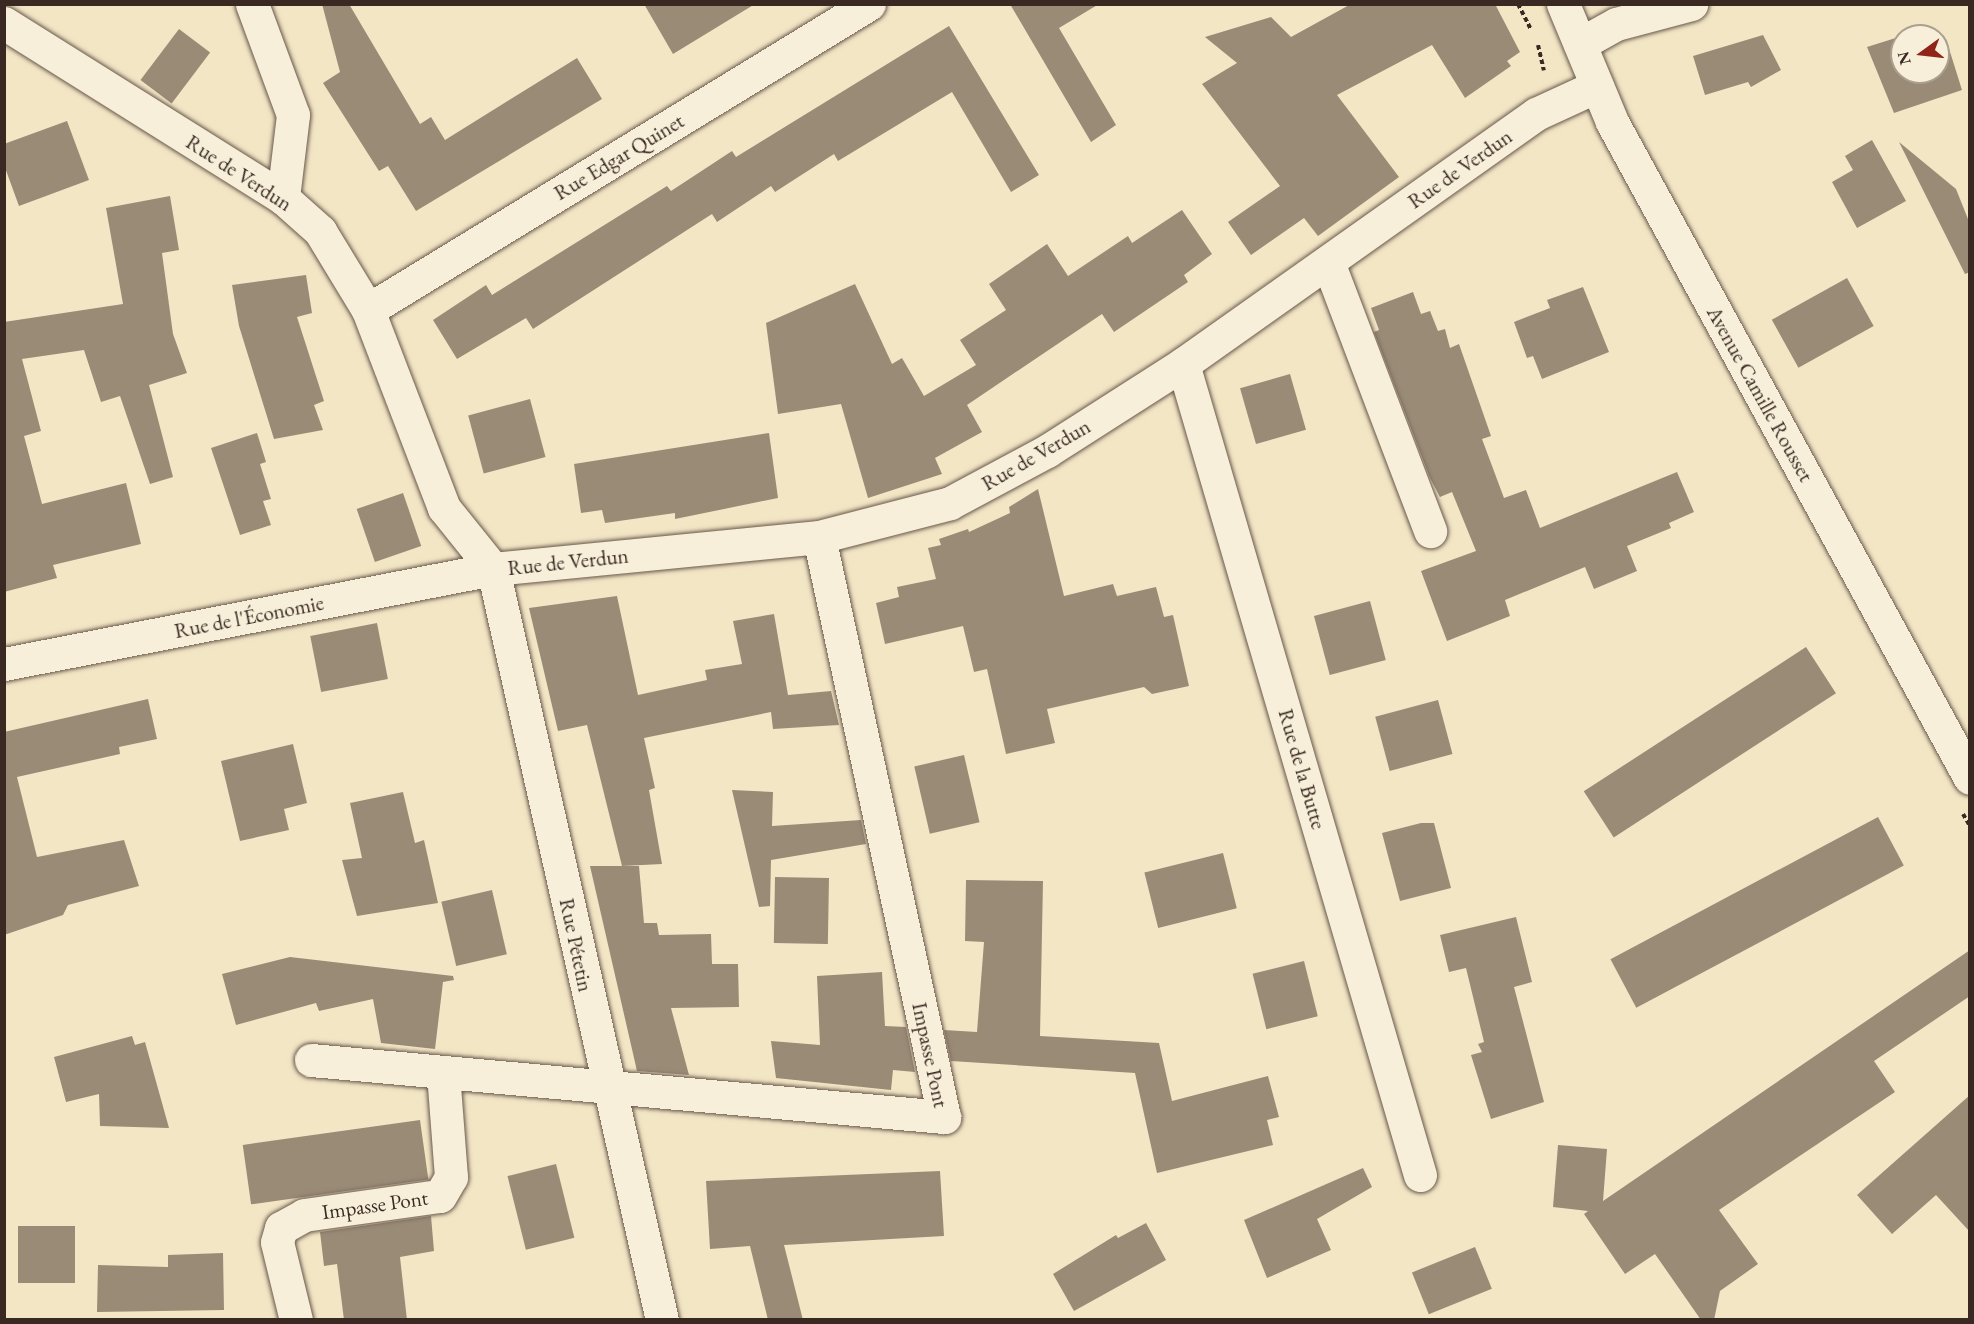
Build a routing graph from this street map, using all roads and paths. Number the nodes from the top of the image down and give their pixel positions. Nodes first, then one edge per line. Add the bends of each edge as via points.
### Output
1 (252, 4) edge
2 (869, 4) edge
3 (1563, 4) edge
4 (1691, 4) edge
5 (4, 23) edge
6 (1580, 44) junction
7 (1597, 86) junction
8 (283, 198) junction
9 (1328, 262) junction
10 (368, 310) junction
11 (1183, 364) junction
12 (1430, 531) dead end
13 (819, 537) junction
14 (493, 569) junction
15 (4, 664) edge
16 (1970, 778) edge
17 (311, 1060) dead end
18 (443, 1072) junction
19 (608, 1088) junction
20 (1420, 1175) dead end
21 (296, 1320) edge
22 (662, 1320) edge

1 - 8 street via 293,115
2 - 10 street, Rue Edgar Quinet
3 - 6 street, Avenue Camille Rousset
4 - 6 street via 1616,24
5 - 8 street, Rue de Verdun
6 - 7 street, Avenue Camille Rousset
7 - 9 street, Rue de Verdun via 1536,114
7 - 16 street, Avenue Camille Rousset via 1612,122
8 - 10 street, Rue de Verdun via 320,231
9 - 11 street, Rue de Verdun
9 - 12 street
10 - 14 street, Rue de Verdun via 444,508
11 - 13 street, Rue de Verdun via 1047,451 950,503
11 - 20 street, Rue de la Butte
13 - 14 street, Rue de Verdun
13 - 19 street, Impasse Pont via 944,1117
14 - 15 street, Rue de l'Économie
14 - 19 street, Rue Pétetin
17 - 18 street, Impasse Pont
18 - 19 street, Impasse Pont
18 - 21 street, Impasse Pont via 451,1177 440,1196 304,1215 281,1228 277,1242
19 - 22 street, Rue Pétetin

